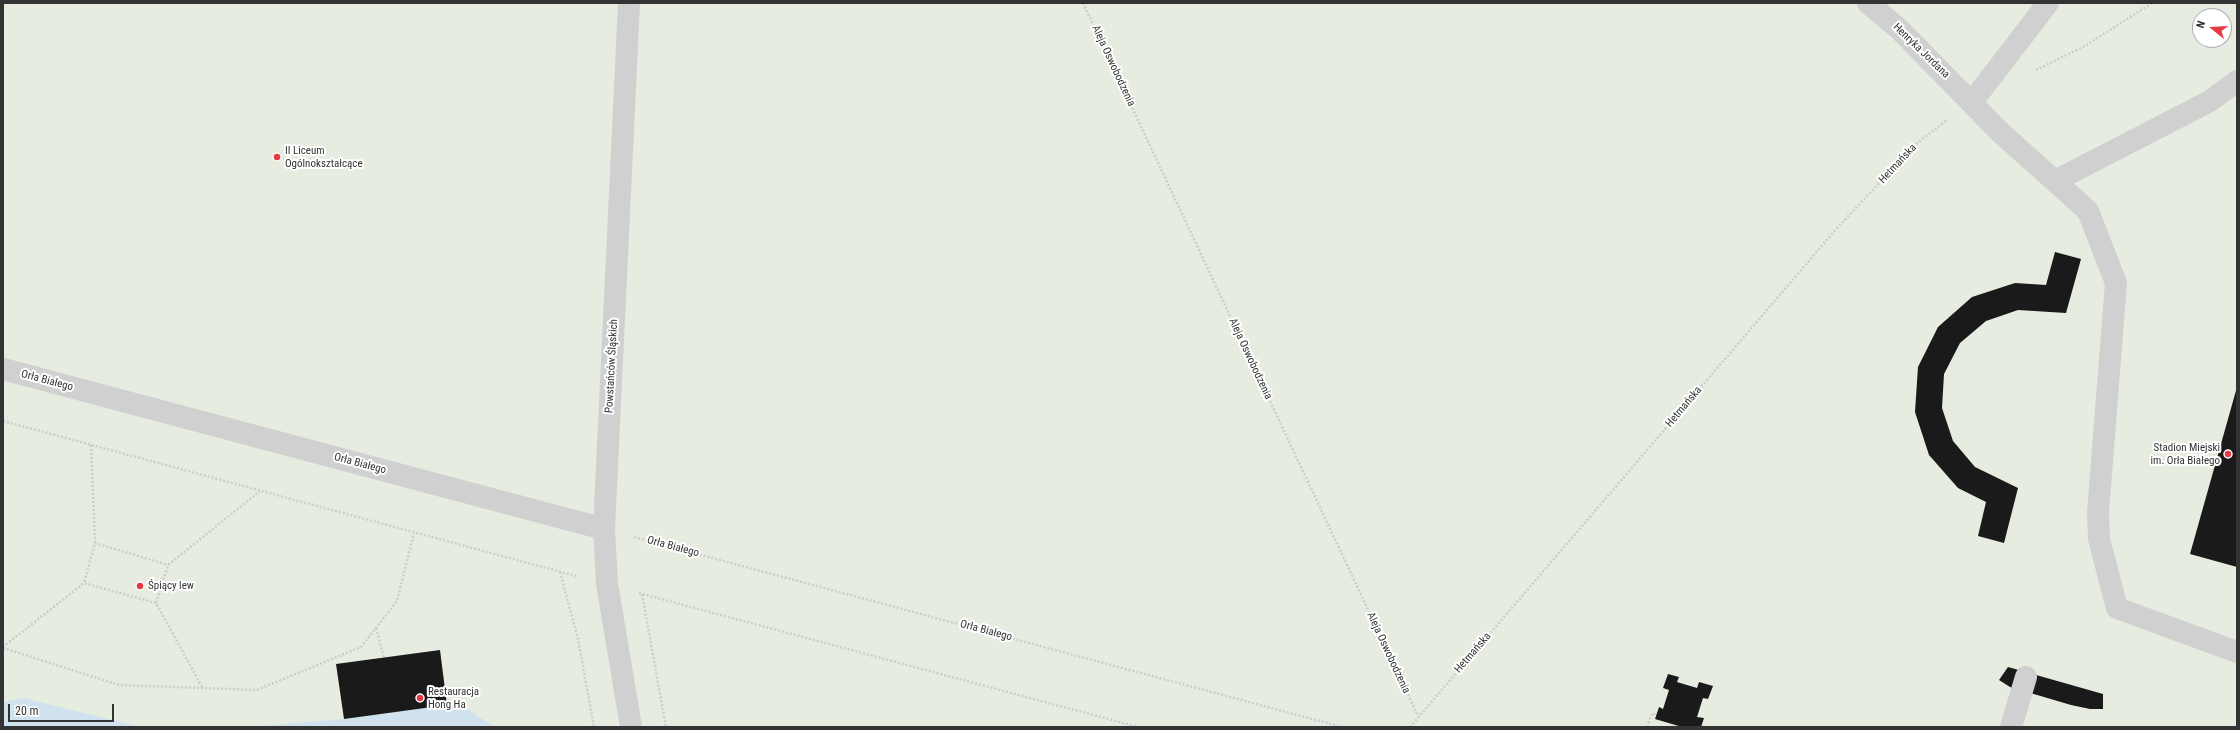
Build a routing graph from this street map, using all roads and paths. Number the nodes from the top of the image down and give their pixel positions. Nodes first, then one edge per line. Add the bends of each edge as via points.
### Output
1 (629, 3) edge
2 (1083, 3) edge
3 (1868, 3) edge
4 (2048, 3) edge
5 (2152, 3) edge
6 (2030, 73) dead end
7 (2237, 81) edge
8 (1972, 102) junction
9 (2055, 181) junction
10 (3, 369) edge
11 (3, 421) edge
12 (91, 445) junction
13 (260, 491) junction
14 (604, 529) junction
15 (414, 534) junction
16 (95, 544) junction
17 (168, 565) junction
18 (560, 572) junction
19 (84, 583) junction
20 (607, 584) junction
21 (642, 594) junction
22 (156, 603) junction
23 (376, 628) junction
24 (3, 647) edge
25 (2237, 652) edge
26 (384, 658) dead end
27 (2026, 677) dead end
28 (202, 688) junction
29 (1656, 714) dead end
30 (1418, 716) junction
31 (594, 727) edge
32 (631, 727) edge
33 (666, 727) edge
34 (1138, 727) edge
35 (1342, 727) edge
36 (1410, 727) edge
37 (1647, 727) edge
38 (2012, 727) edge

1 - 14 street, Powstańców Śląskich
2 - 30 path, Aleja Oswobodzenia
3 - 8 street, Henryka Jordana via 1899,29
4 - 8 street
5 - 6 path via 2085,46
7 - 9 street via 2210,101
8 - 9 street, Henryka Jordana
8 - 30 path, Hetmańska via 1917,143 1838,227
9 - 25 street, Henryka Jordana via 2088,211 2116,283 2098,512 2099,539 2117,608
10 - 14 street, Orła Białego
11 - 12 path
12 - 13 path
12 - 16 path
13 - 15 path
13 - 17 path
14 - 20 street, Powstańców Śląskich
14 - 35 path, Orła Białego
15 - 18 path
15 - 23 path via 397,601
16 - 17 path
16 - 19 path
17 - 22 path
18 - 20 path
18 - 31 path via 578,639
19 - 22 path
19 - 24 path
20 - 21 path
20 - 32 street, Powstańców Śląskich
21 - 33 path
21 - 34 path
22 - 28 path
23 - 26 path
23 - 28 path via 361,647 257,690
24 - 28 path via 119,685
27 - 38 street
29 - 37 path via 1652,713
30 - 36 path, Hetmańska

